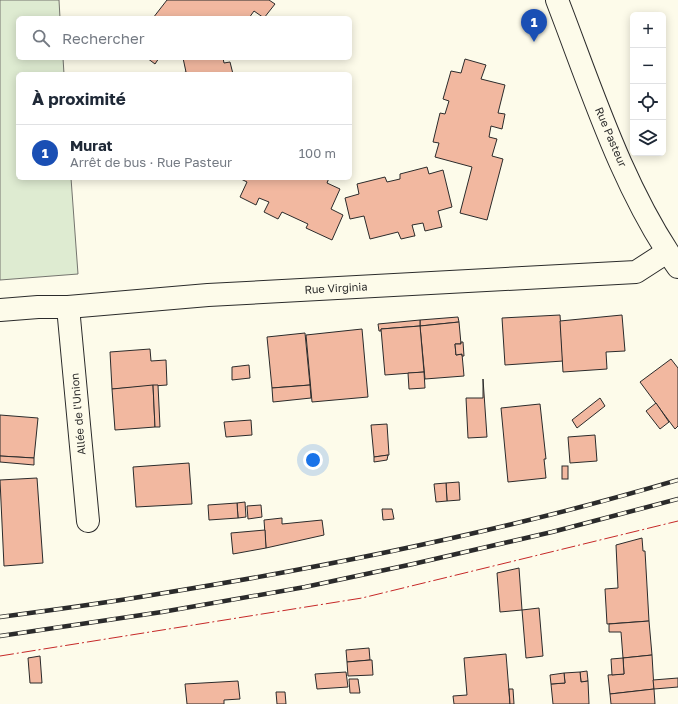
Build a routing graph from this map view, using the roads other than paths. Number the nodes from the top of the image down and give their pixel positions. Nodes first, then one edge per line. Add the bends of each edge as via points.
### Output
1 (557, 0) edge
2 (673, 260) edge
3 (68, 307) junction
4 (0, 310) edge
5 (88, 521) dead end

1 - 2 street, Rue Pasteur via 607,129 636,194
2 - 3 street, Rue Virginia via 636,272 208,295
3 - 4 street, Rue Virginia
3 - 5 street, Allée de l'Union

